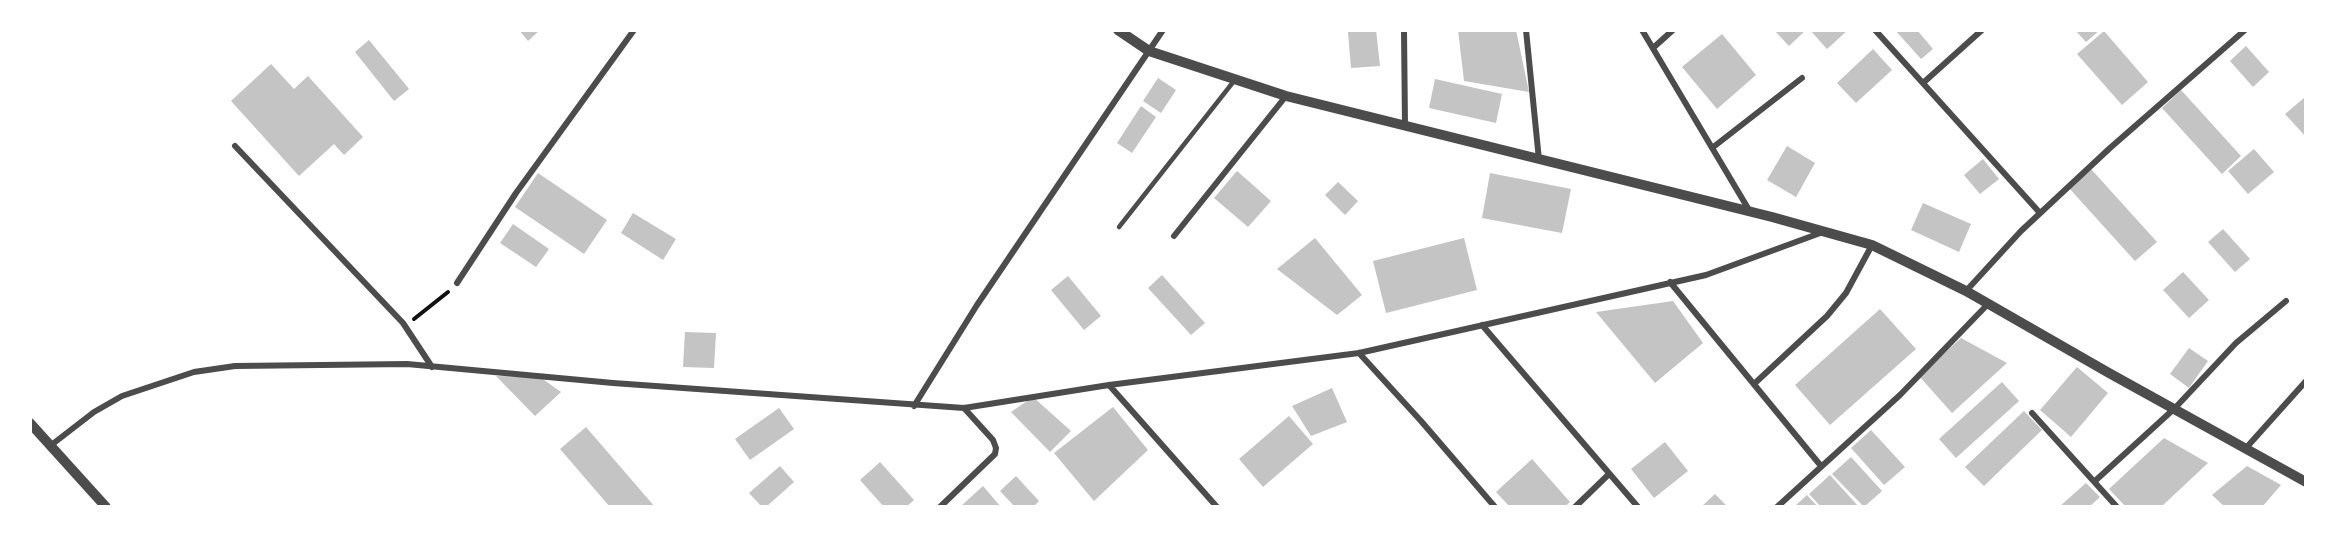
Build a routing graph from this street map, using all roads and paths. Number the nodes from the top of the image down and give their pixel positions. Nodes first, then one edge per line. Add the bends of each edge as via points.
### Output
1 (634, 30) edge
2 (1118, 30) edge
3 (1164, 30) edge
4 (1404, 30) edge
5 (1526, 30) edge
6 (1642, 30) edge
7 (1674, 30) edge
8 (1875, 30) edge
9 (1982, 30) edge
10 (2245, 30) edge
11 (1653, 48) junction
12 (1149, 51) junction
13 (1802, 78) dead end
14 (1235, 80) junction
15 (1923, 83) junction
16 (1286, 96) junction
17 (1405, 126) junction
18 (235, 146) dead end
19 (1712, 148) junction
20 (1539, 160) junction
21 (1750, 211) junction
22 (2040, 213) junction
23 (1119, 227) dead end
24 (1824, 231) junction
25 (1174, 236) dead end
26 (1872, 245) junction
27 (1670, 282) junction
28 (457, 283) joint
29 (1966, 291) junction
30 (2286, 301) dead end
31 (1988, 304) junction
32 (1482, 325) junction
33 (405, 327) junction
34 (1359, 353) junction
35 (432, 367) junction
36 (2306, 381) edge
37 (1754, 384) junction
38 (1109, 385) junction
39 (914, 406) junction
40 (964, 408) junction
41 (2175, 408) junction
42 (2032, 413) dead end
43 (30, 423) edge
44 (50, 446) junction
45 (2246, 448) junction
46 (1821, 466) junction
47 (1608, 475) junction
48 (2095, 481) junction
49 (2306, 482) edge
50 (106, 507) edge
51 (940, 507) edge
52 (1217, 507) edge
53 (1495, 507) edge
54 (1575, 507) edge
55 (1638, 507) edge
56 (1777, 507) edge
57 (2118, 507) edge

1 - 28 street via 516,193
2 - 12 street
3 - 12 street
4 - 17 street
5 - 20 street
6 - 11 street
7 - 11 street
8 - 15 street
9 - 15 street
10 - 22 street
11 - 19 street
12 - 14 street
12 - 39 street
13 - 19 street
14 - 16 street
14 - 23 lane
15 - 22 street
16 - 17 street
16 - 25 street
17 - 20 street
18 - 33 street
19 - 21 street
20 - 21 street
21 - 24 street
22 - 29 street
24 - 26 street
24 - 27 street via 1706,274
26 - 29 street
26 - 37 street via 1846,293 1827,316
27 - 32 street
27 - 37 street
28 - 33 path
29 - 31 street
30 - 41 street via 2236,343
31 - 41 street
31 - 46 street via 1900,395
32 - 34 street
32 - 47 street
33 - 35 street
34 - 38 street
34 - 53 street
35 - 39 street
35 - 44 street via 235,366 194,372 122,396
36 - 45 street
37 - 46 street
38 - 40 street
38 - 52 street
39 - 40 street
40 - 51 street via 993,440 995,454
41 - 45 street
41 - 48 street
42 - 48 street
43 - 44 street
44 - 50 street
45 - 49 street
46 - 56 street
47 - 54 street
47 - 55 street
48 - 57 street

